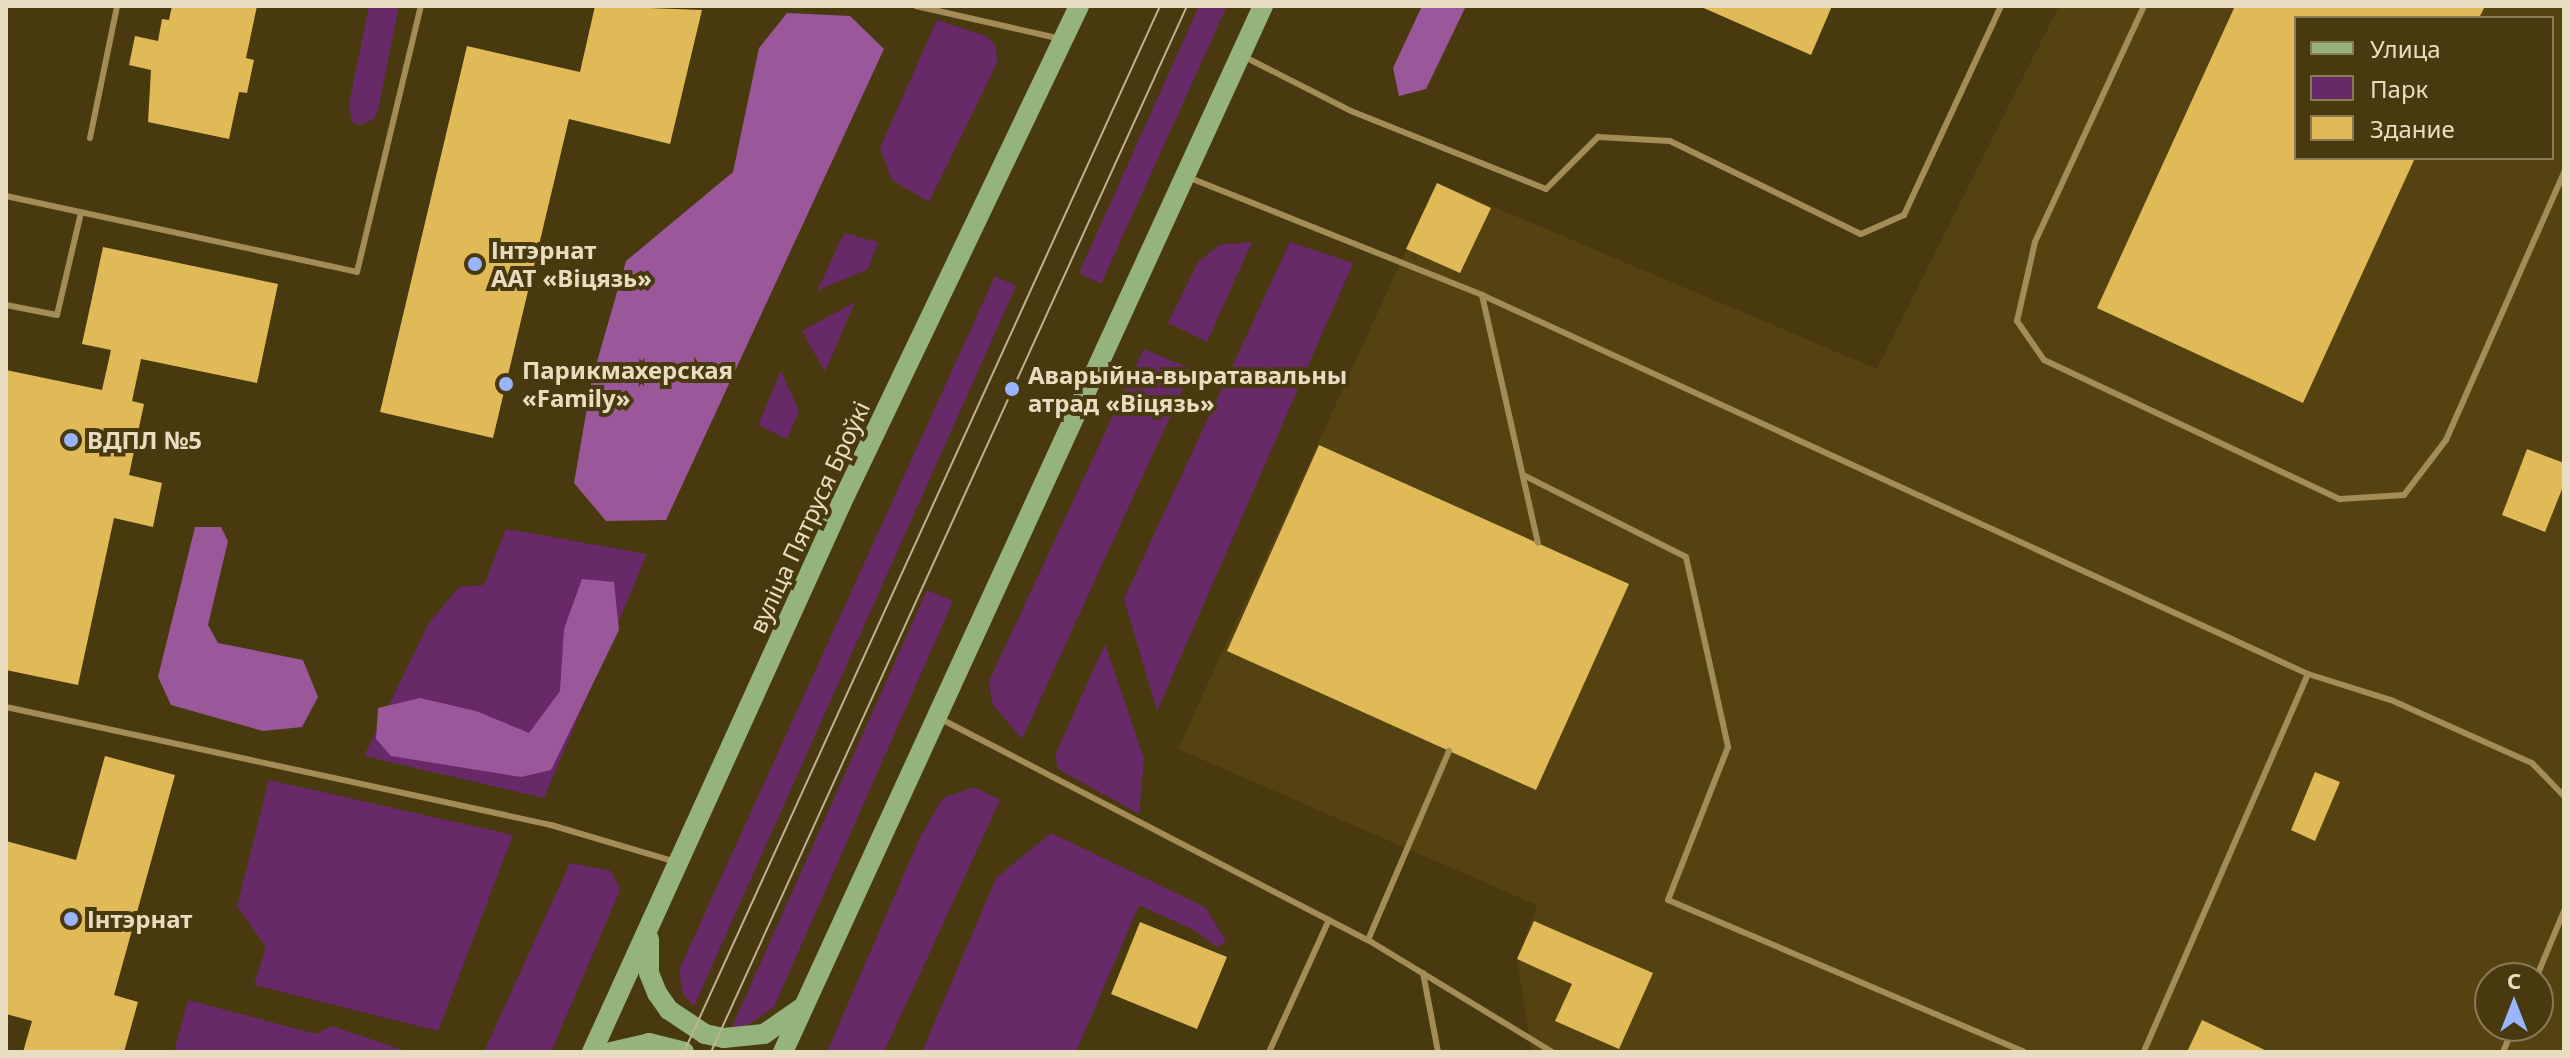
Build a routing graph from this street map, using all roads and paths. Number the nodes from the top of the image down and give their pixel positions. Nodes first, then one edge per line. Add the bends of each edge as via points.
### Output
1 (117, 6) edge
2 (421, 6) edge
3 (916, 6) edge
4 (1079, 6) edge
5 (1263, 6) edge
6 (2001, 6) edge
7 (2144, 6) edge
8 (1063, 40) junction
9 (1240, 54) junction
10 (90, 138) dead end
11 (2564, 172) edge
12 (1187, 176) junction
13 (6, 196) edge
14 (81, 213) junction
15 (1482, 295) junction
16 (6, 305) edge
17 (1523, 475) junction
18 (1538, 543) dead end
19 (2308, 674) junction
20 (6, 707) edge
21 (936, 716) junction
22 (1449, 751) dead end
23 (2564, 796) edge
24 (680, 863) junction
25 (2564, 911) edge
26 (1329, 920) junction
27 (649, 931) junction
28 (1368, 940) junction
29 (2543, 962) edge
30 (1423, 973) junction
31 (810, 995) junction
32 (592, 1052) edge
33 (611, 1052) edge
34 (684, 1052) edge
35 (783, 1052) edge
36 (1269, 1052) edge
37 (1438, 1052) edge
38 (1552, 1052) edge
39 (2024, 1052) edge
40 (2144, 1052) edge

1 - 10 lane
2 - 14 lane via 357,272
3 - 8 lane
4 - 8 main road, вуліца Пятруся Броўкі
5 - 9 main road
6 - 9 lane via 1904,215 1861,234 1670,141 1598,137 1546,189 1351,111
7 - 11 lane via 2035,242 2017,321 2044,360 2340,499 2404,495 2446,440
8 - 24 main road, вуліца Пятруся Броўкі via 841,504
9 - 12 main road
12 - 15 lane
12 - 21 main road
13 - 14 lane
14 - 16 lane via 57,315
15 - 17 lane
15 - 19 lane
17 - 18 lane
17 - 39 lane via 1686,557 1728,747 1668,900
19 - 23 lane via 2391,700 2532,763
19 - 40 lane
20 - 24 lane via 551,825
21 - 26 lane
21 - 31 main road
22 - 28 lane
24 - 27 main road, вуліца Пятруся Броўкі
25 - 29 lane
26 - 28 lane
26 - 36 lane
27 - 31 main road via 649,973 657,993 669,1010 705,1034 764,1034 782,1025
27 - 32 main road, вуліца Пятруся Броўкі
28 - 30 lane
30 - 37 lane
30 - 38 lane
31 - 35 main road
33 - 34 main road via 649,1043

